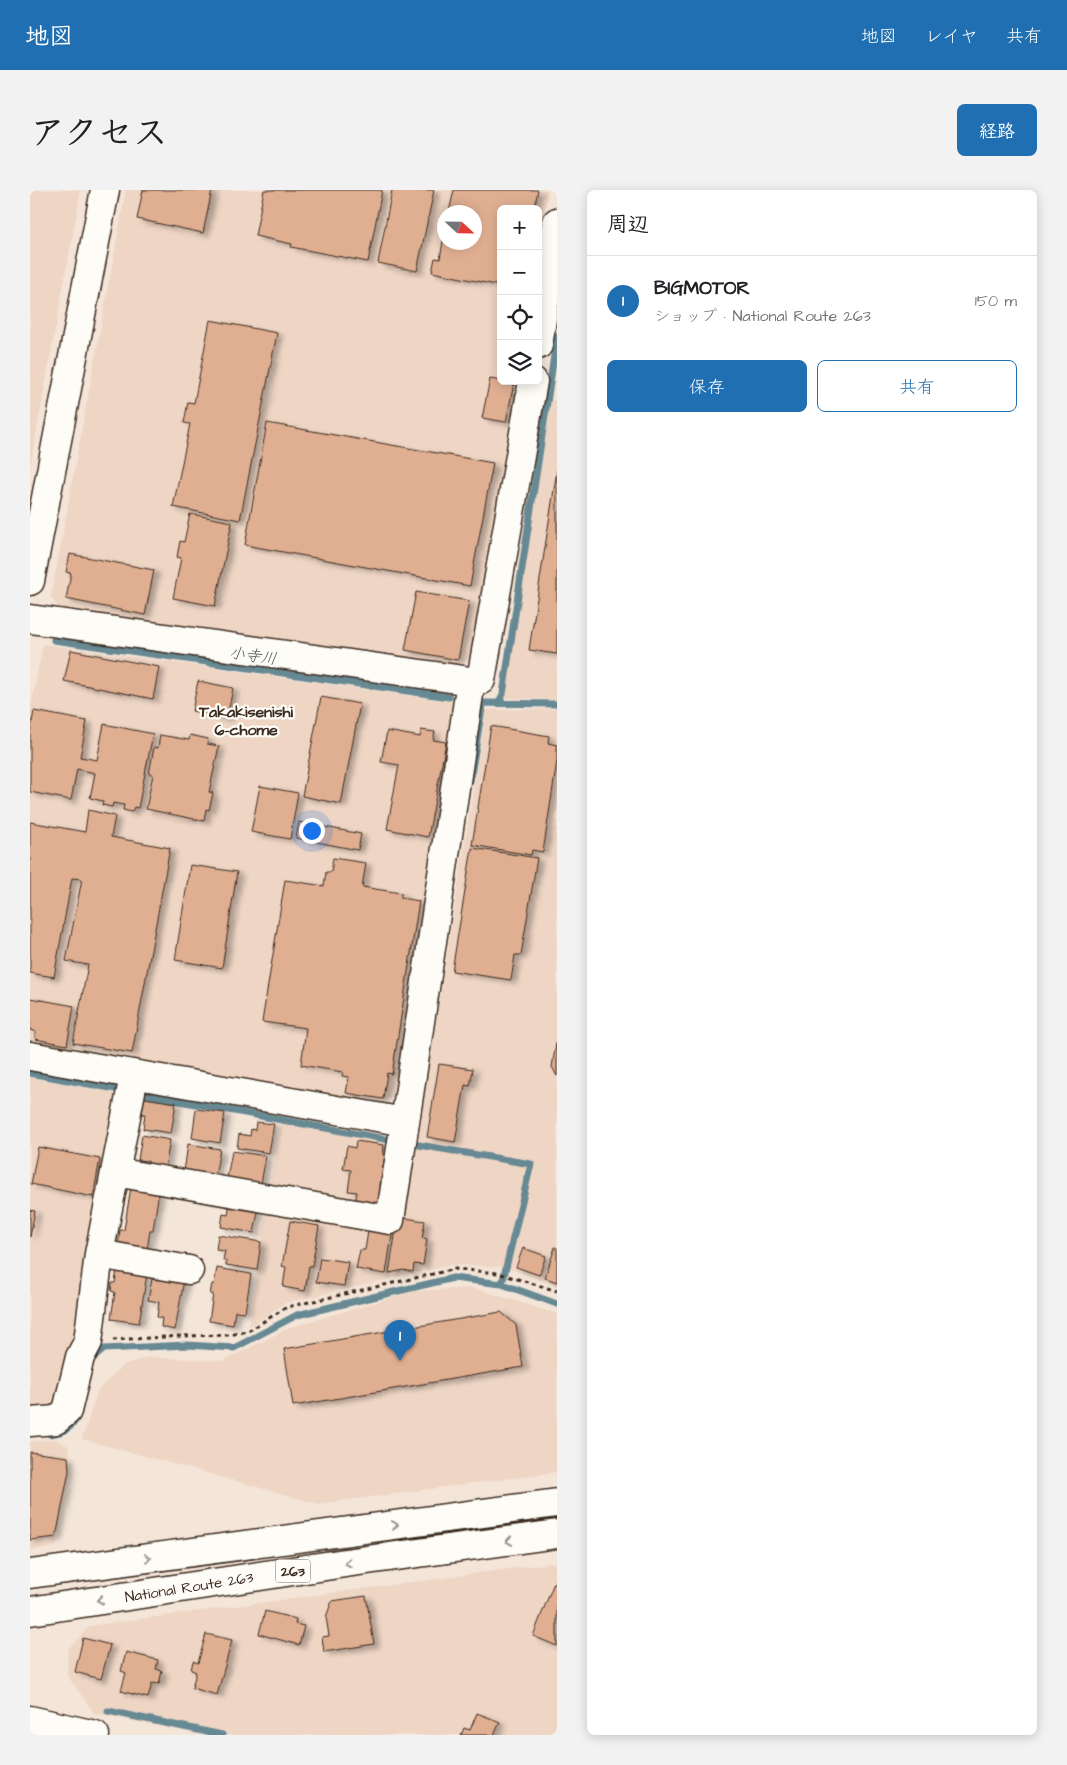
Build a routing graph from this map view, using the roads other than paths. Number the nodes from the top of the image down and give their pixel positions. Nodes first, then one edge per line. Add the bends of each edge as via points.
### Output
1 (105, 190) edge
2 (557, 222) edge
3 (539, 340) edge
4 (532, 385) edge
5 (30, 581) edge
6 (30, 619) edge
7 (471, 681) junction
8 (30, 1056) edge
9 (133, 1086) junction
10 (403, 1135) junction
11 (115, 1172) junction
12 (99, 1254) junction
13 (189, 1270) dead end
14 (30, 1422) edge
15 (557, 1503) edge
16 (557, 1534) edge
17 (30, 1574) edge
18 (30, 1611) edge
19 (30, 1720) edge
20 (95, 1735) edge

1 - 5 main road
2 - 3 main road
4 - 7 main road via 481,680
6 - 7 main road
7 - 10 main road
8 - 9 main road
9 - 10 main road
9 - 11 main road
10 - 11 main road via 390,1220
11 - 12 main road
12 - 13 main road
12 - 14 main road via 88,1342 80,1357 67,1412 56,1420
17 -> 15 main road, 263
16 -> 18 main road, National Route 263 / 263
19 - 20 main road

